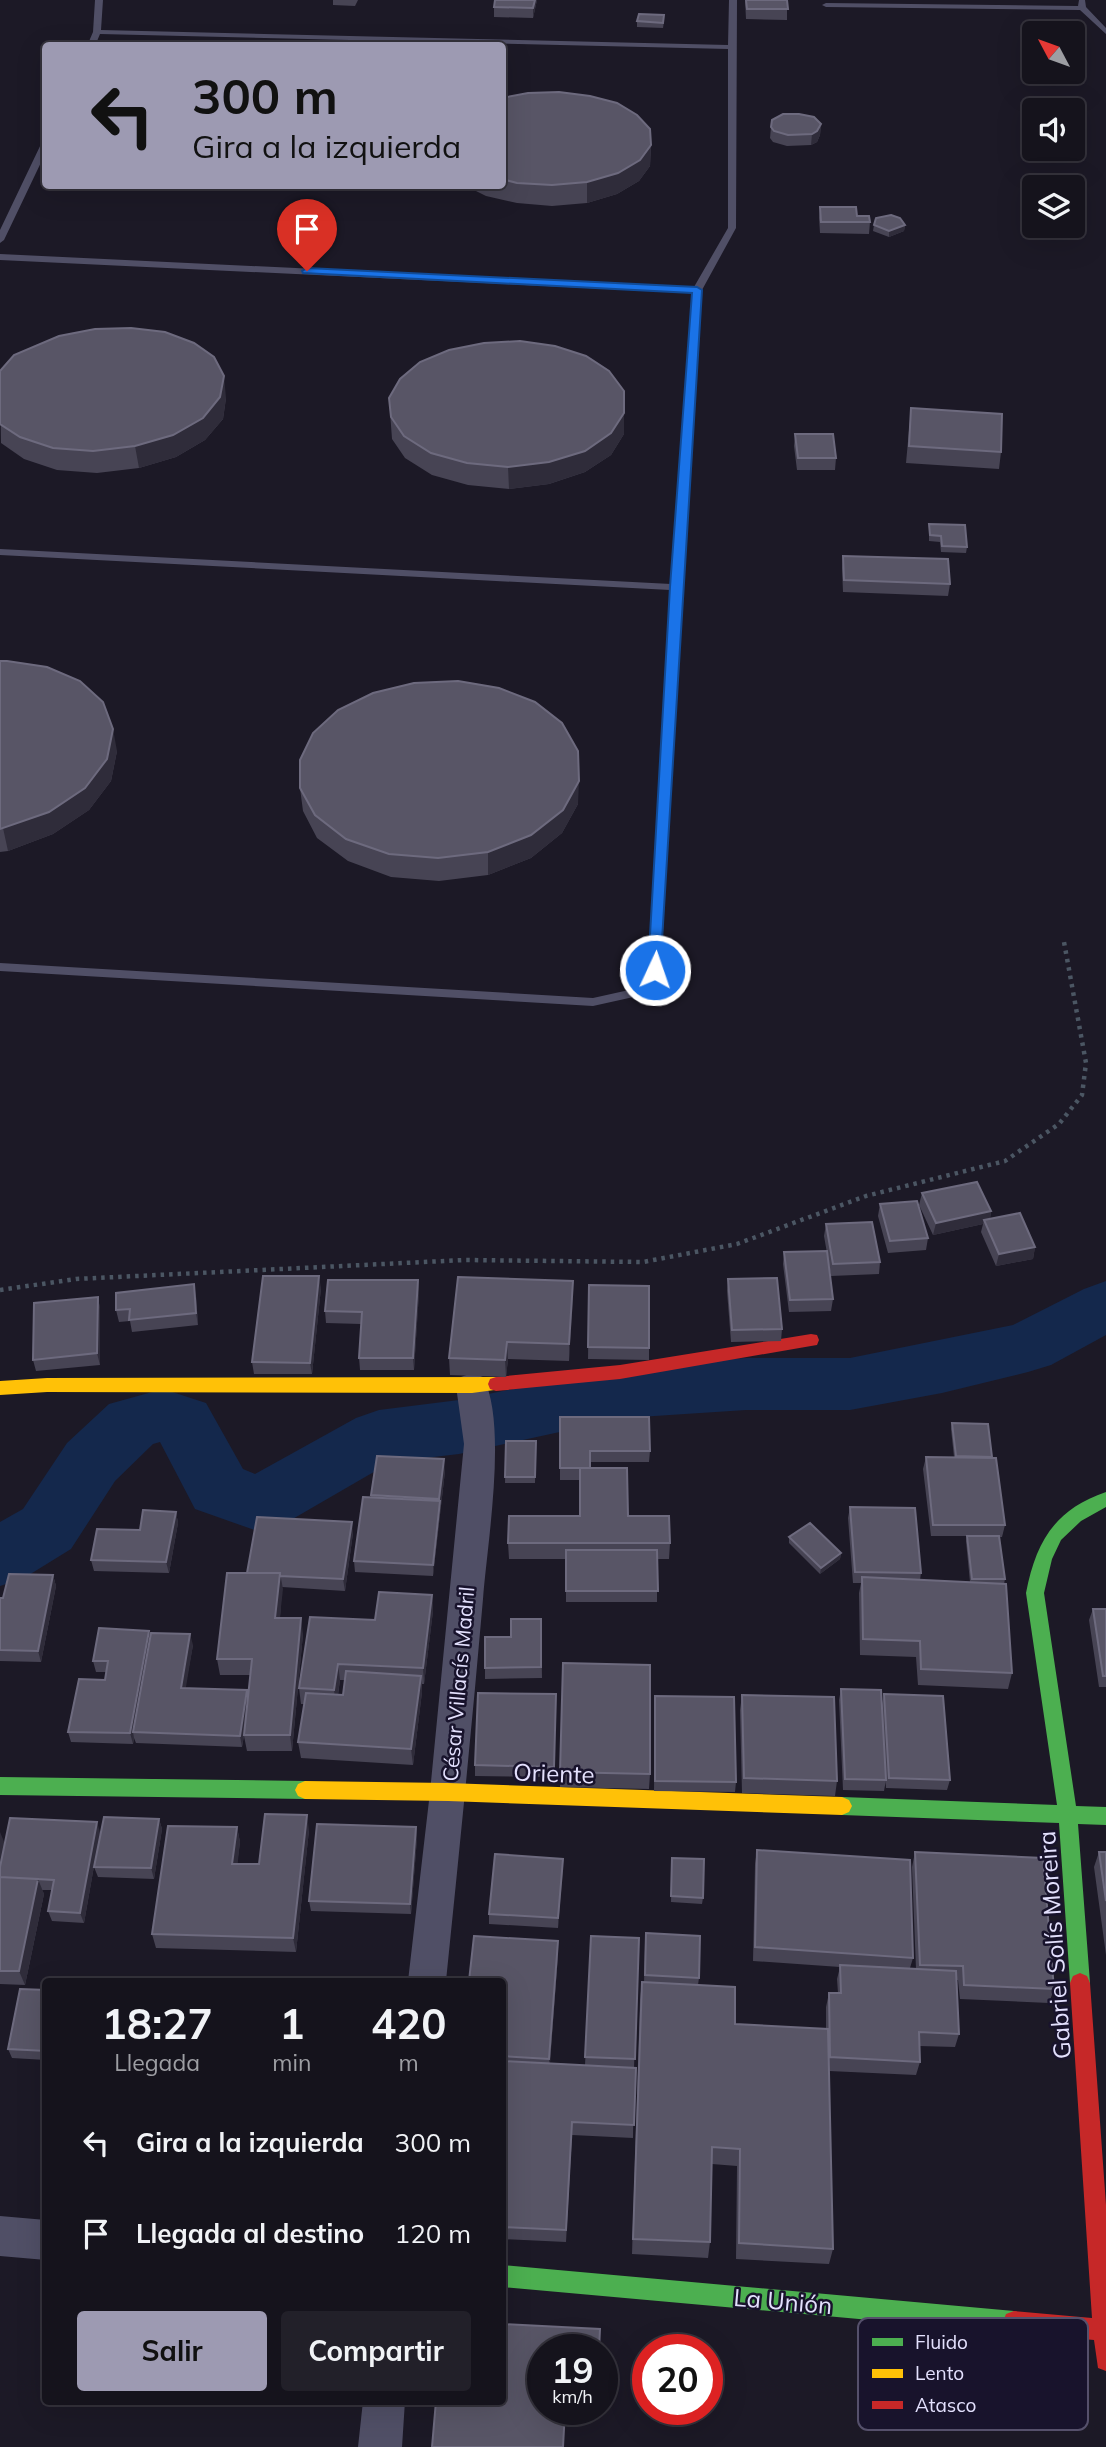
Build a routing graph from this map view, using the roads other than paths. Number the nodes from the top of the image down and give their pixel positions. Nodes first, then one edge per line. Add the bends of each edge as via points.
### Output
1 (101, 0) edge
2 (733, 0) edge
3 (1082, 4) edge
4 (826, 5) dead end
5 (97, 32) junction
6 (1106, 32) edge
7 (93, 42) edge
8 (732, 47) junction
9 (42, 151) edge
10 (0, 240) edge
11 (0, 257) edge
12 (697, 290) junction
13 (0, 552) edge
14 (676, 587) junction
15 (0, 967) edge
16 (811, 1340) dead end
17 (0, 1388) edge
18 (473, 1397) junction
19 (1106, 1499) edge
20 (0, 1786) edge
21 (448, 1792) junction
22 (1068, 1816) junction
23 (1106, 1816) edge
24 (426, 1978) edge
25 (0, 2236) edge
26 (42, 2240) edge
27 (506, 2276) edge
28 (971, 2318) edge
29 (1105, 2330) edge
30 (1106, 2360) edge
31 (384, 2405) edge
32 (380, 2447) edge

1 - 5 lane
2 - 8 lane
3 - 4 lane
3 - 6 lane
5 - 7 lane
5 - 8 lane
8 - 12 lane via 732,228
9 - 10 lane
11 - 12 lane
12 - 14 lane
13 - 14 lane
14 - 15 lane via 655,970 642,991 593,1002
16 - 18 street
17 - 18 street via 47,1385
18 - 21 street, César Villacís Madril via 480,1444
19 - 22 street, Gabriel Solís Moreira via 1078,1512 1052,1532 1035,1593
20 - 21 street, Oriente
21 - 22 street, Oriente
21 - 24 street, César Villacís Madril
22 - 23 street, Oriente
22 - 29 street, Gabriel Solís Moreira
25 - 26 street
27 - 28 street, La Unión
29 - 30 street, Gabriel Solís Moreira
31 - 32 street

